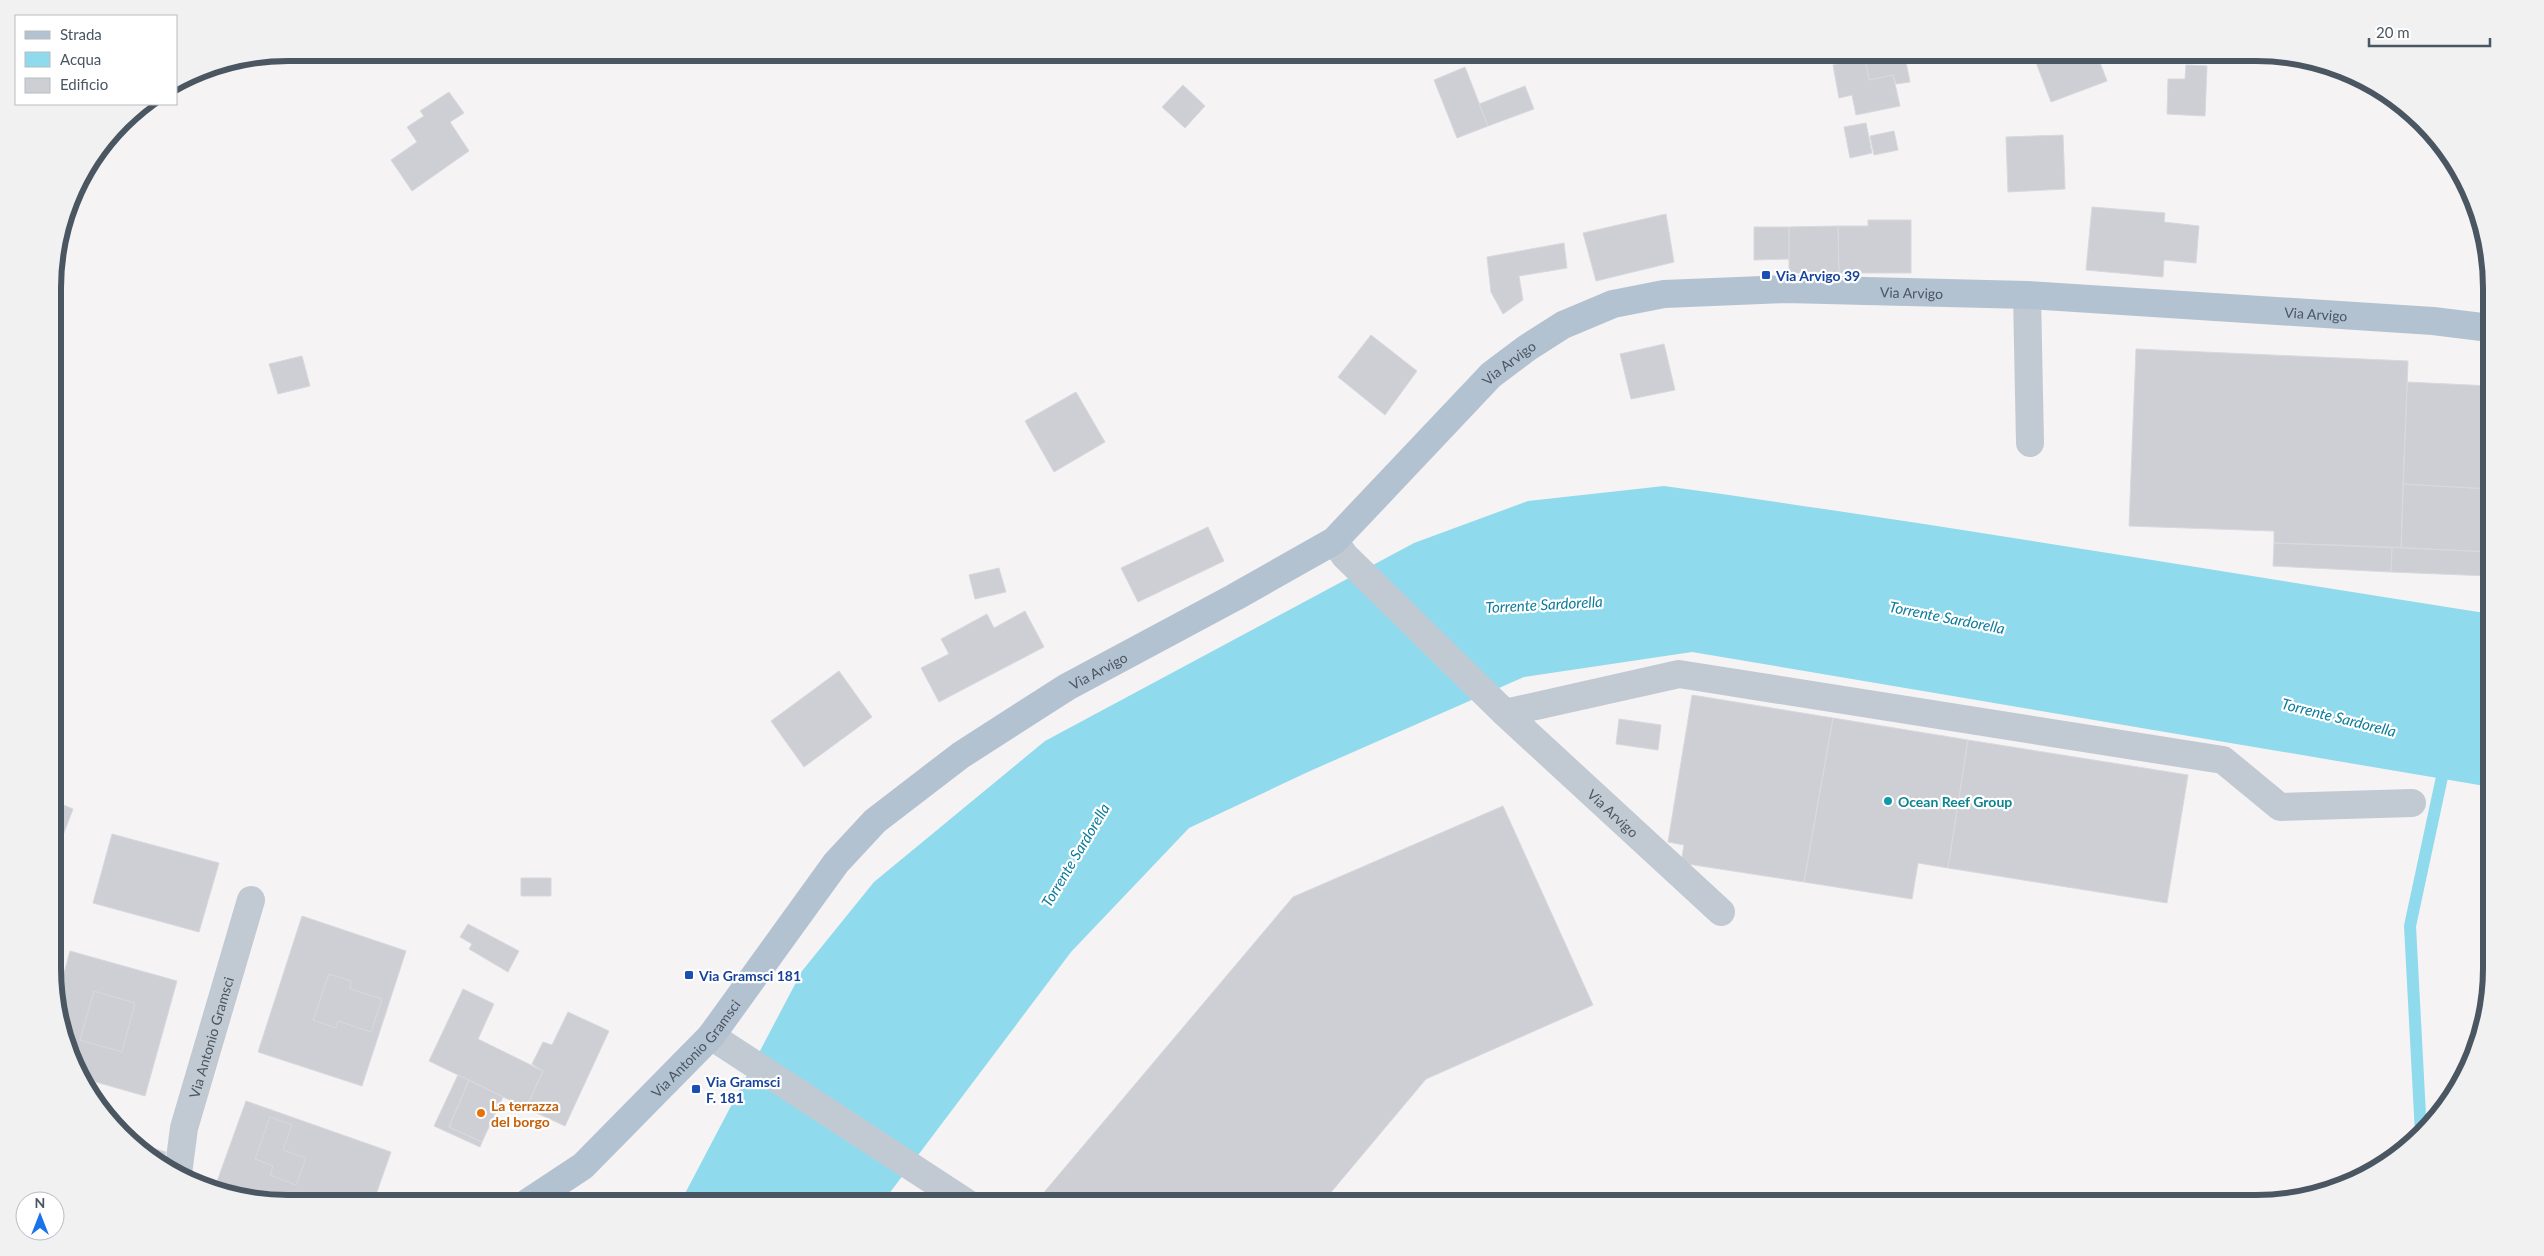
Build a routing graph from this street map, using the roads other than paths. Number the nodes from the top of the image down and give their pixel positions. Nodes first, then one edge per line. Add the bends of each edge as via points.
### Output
1 (2027, 295) junction
2 (2483, 327) edge
3 (2030, 443) dead end
4 (1339, 548) junction
5 (1505, 713) junction
6 (2412, 803) dead end
7 (875, 822) joint
8 (251, 900) dead end
9 (1721, 912) dead end
10 (711, 1036) junction
11 (179, 1166) edge
12 (540, 1195) edge
13 (956, 1195) edge

1 - 2 main road, Via Arvigo via 2433,321
1 - 3 street
1 - 4 main road, Via Arvigo via 1786,289 1664,294 1612,304 1563,325 1491,375
4 - 5 street, Via Arvigo
4 - 7 main road, Via Arvigo via 1234,597 1067,687 961,755
5 - 6 street via 1679,674 2223,760 2280,807
5 - 9 street, Via Arvigo
7 - 10 main road, Via Antonio Gramsci via 836,863
8 - 11 street, Via Antonio Gramsci via 184,1128
10 - 12 main road, Via Antonio Gramsci via 583,1166
10 - 13 street

